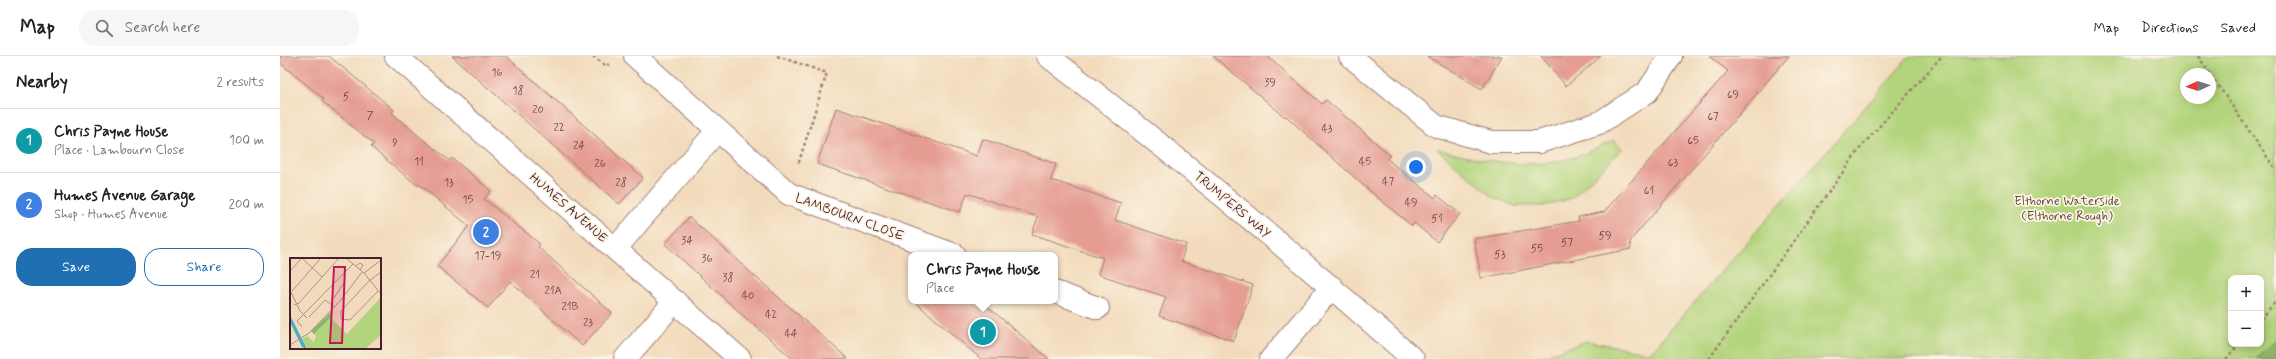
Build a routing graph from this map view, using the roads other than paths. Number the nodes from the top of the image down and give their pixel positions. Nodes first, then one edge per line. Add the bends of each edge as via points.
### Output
1 (396, 56) edge
2 (635, 56) edge
3 (1048, 56) edge
4 (1350, 56) edge
5 (1671, 56) edge
6 (717, 131) junction
7 (616, 248) junction
8 (947, 252) edge
9 (1332, 288) junction
10 (1058, 293) edge
11 (675, 301) junction
12 (1098, 308) dead end
13 (625, 359) edge
14 (740, 359) edge
15 (1271, 359) edge
16 (1413, 359) edge

1 - 7 street, HUMES AVENUE
2 - 6 street, LAMBOURN CLOSE
3 - 9 street, TRUMPERS WAY via 1147,132
4 - 5 street via 1436,126 1491,142 1539,142 1599,123 1647,92
6 - 7 street
6 - 8 street, LAMBOURN CLOSE via 789,194
7 - 11 street, HUMES AVENUE
9 - 15 street
9 - 16 street, TRUMPERS WAY
10 - 12 street
11 - 13 street
11 - 14 street, HUMES AVENUE

